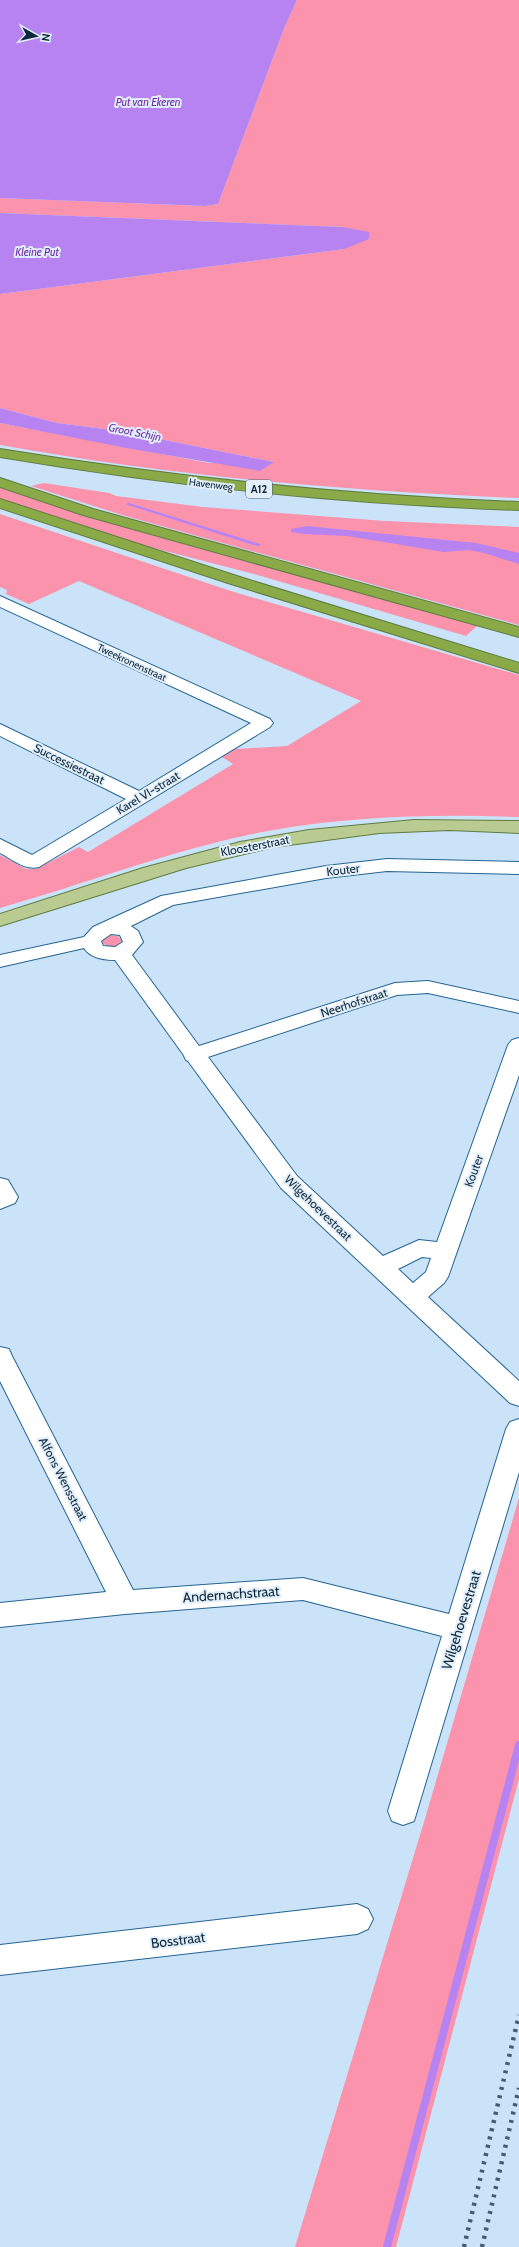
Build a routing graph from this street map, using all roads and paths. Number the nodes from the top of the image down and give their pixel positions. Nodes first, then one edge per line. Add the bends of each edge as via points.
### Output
1 (0, 453) edge
2 (0, 467) edge
3 (0, 482) edge
4 (0, 503) edge
5 (519, 506) edge
6 (519, 520) edge
7 (0, 601) edge
8 (519, 632) edge
9 (519, 668) edge
10 (264, 723) joint
11 (0, 729) edge
12 (139, 798) junction
13 (519, 827) edge
14 (0, 845) edge
15 (519, 868) edge
16 (168, 900) junction
17 (0, 920) edge
18 (110, 928) junction
19 (90, 941) junction
20 (126, 945) junction
21 (0, 961) edge
22 (519, 1007) edge
23 (519, 1045) edge
24 (193, 1055) junction
25 (0, 1186) edge
26 (0, 1201) edge
27 (444, 1252) junction
28 (380, 1268) junction
29 (411, 1297) junction
30 (0, 1356) edge
31 (519, 1396) edge
32 (519, 1428) edge
33 (125, 1602) junction
34 (0, 1615) edge
35 (458, 1628) junction
36 (404, 1811) dead end
37 (357, 1919) dead end
38 (0, 1960) edge

1 - 5 highway, Havenweg / A12 via 120,472 253,488 360,498
2 - 6 highway, Havenweg / A12 via 114,485 245,501
3 - 8 highway via 88,512
4 - 9 highway via 237,581
7 - 10 street, Tweekronenstraat
10 - 12 street, Karel VI-straat
11 - 12 street, Successiestraat
12 - 14 street, Karel VI-straat via 32,862
13 - 17 main road, Kloosterstraat via 415,825 323,834 241,848 159,870
15 - 16 street, Kouter via 387,865 326,872
16 - 18 street, Kouter
16 - 20 street
18 - 19 street via 97,932
18 - 20 street, Wilgehoevestraat via 124,930
19 - 20 street via 92,947 99,952 109,954
19 - 21 street
20 - 24 street, Wilgehoevestraat
22 - 24 street, Neerhofstraat via 428,987 395,989
23 - 27 street, Kouter
24 - 28 street, Wilgehoevestraat via 288,1182
25 - 26 street via 7,1197
27 - 28 street via 419,1248
27 - 29 street, Kouter via 436,1277
28 - 29 street, Wilgehoevestraat
29 - 31 street, Wilgehoevestraat
30 - 33 street, Alfons Wensstraat
32 - 35 street, Wilgehoevestraat
33 - 34 street, Andernachstraat
33 - 35 street, Andernachstraat via 303,1588
35 - 36 street, Wilgehoevestraat
37 - 38 street, Bosstraat

